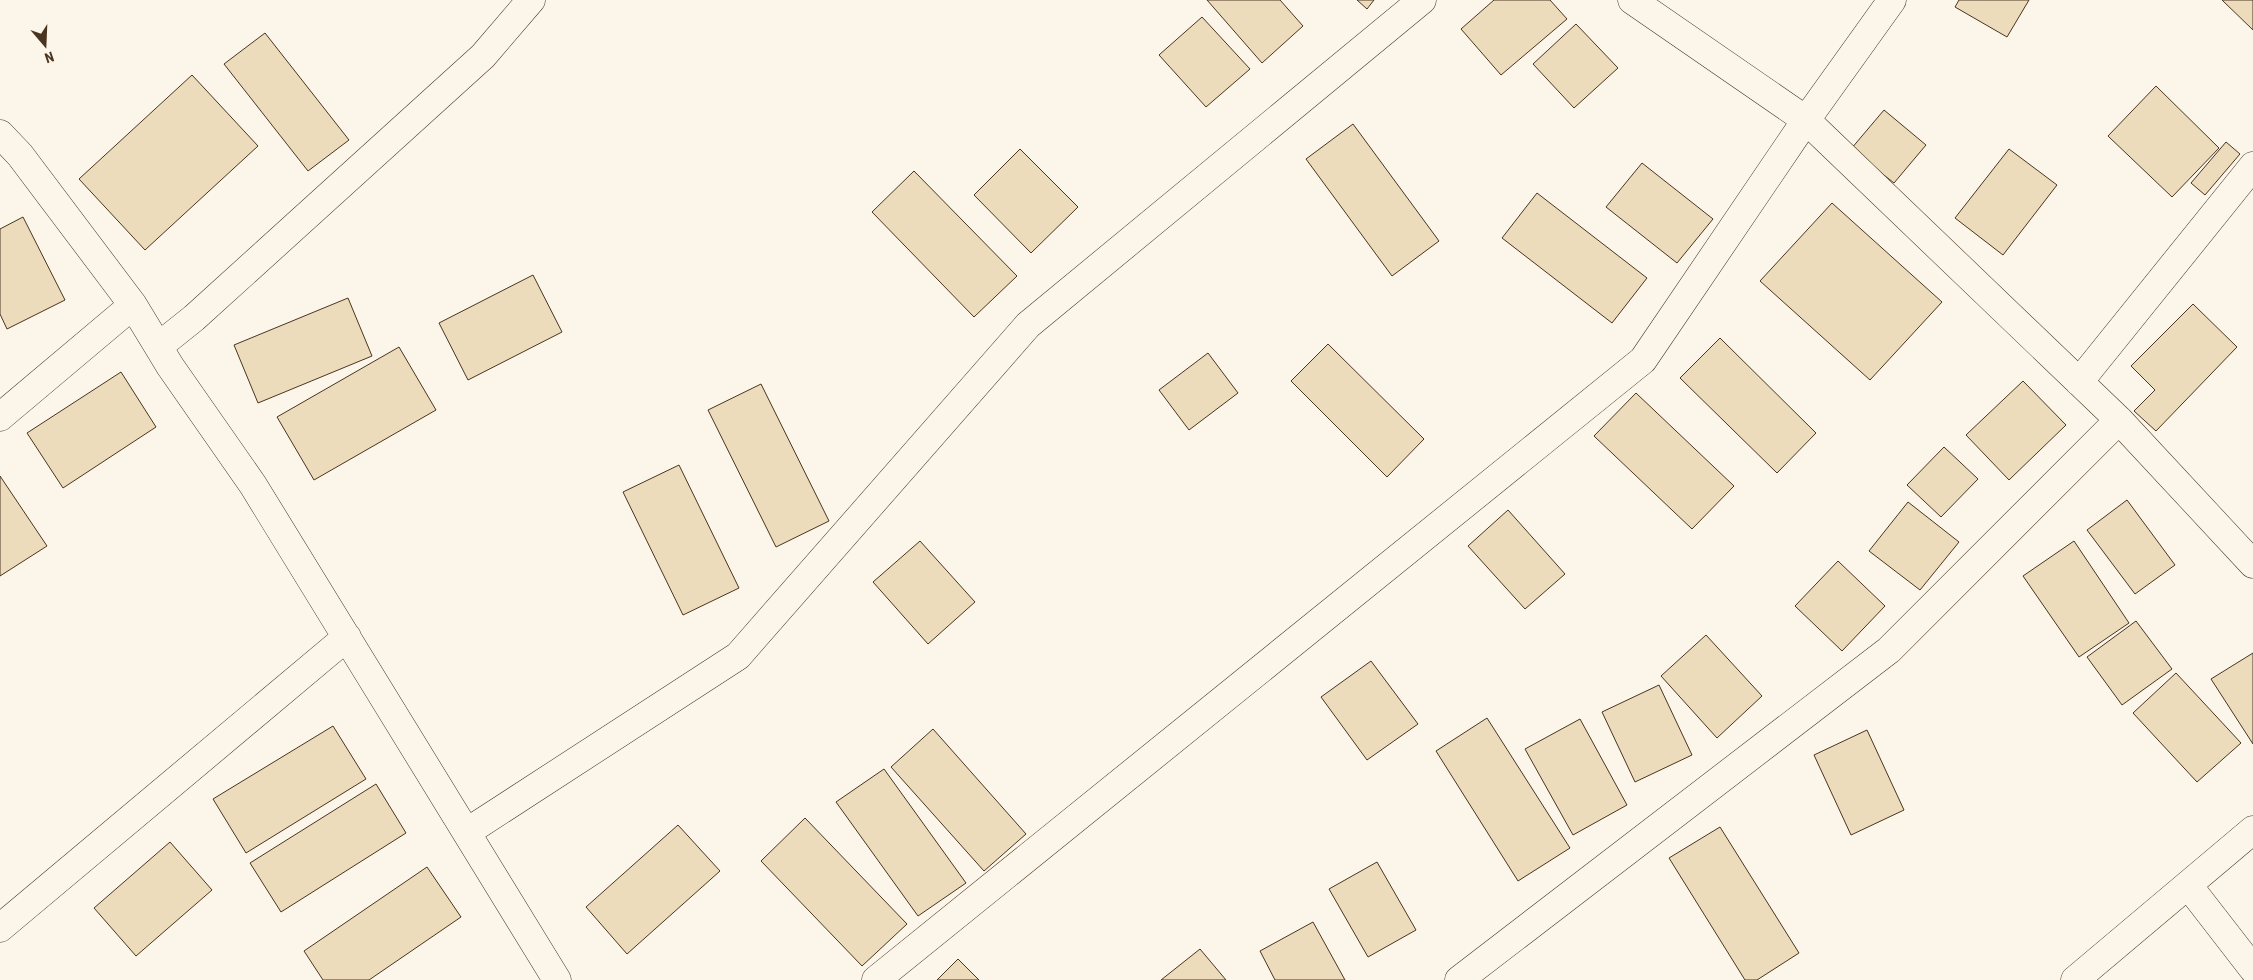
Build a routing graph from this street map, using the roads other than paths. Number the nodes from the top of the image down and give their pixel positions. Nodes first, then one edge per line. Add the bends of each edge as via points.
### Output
1 (531, 0) edge
2 (1422, 0) edge
3 (1632, 0) edge
4 (1892, 0) edge
5 (1806, 120) junction
6 (0, 134) edge
7 (2253, 166) edge
8 (133, 304) junction
9 (159, 346) junction
10 (2079, 382) junction
11 (0, 417) edge
12 (2119, 420) junction
13 (2253, 564) edge
14 (346, 637) junction
15 (2253, 830) edge
16 (467, 832) junction
17 (2188, 885) junction
18 (0, 928) edge
19 (2253, 969) edge
20 (557, 980) edge
21 (876, 980) edge
22 (1459, 980) edge
23 (2075, 980) edge

1 - 9 street via 483,56
2 - 16 street via 1028,325 738,656
3 - 5 street
4 - 5 street
5 - 10 street
5 - 21 street via 1643,360
6 - 8 street via 20,155
7 - 10 street
8 - 9 street
8 - 11 street
9 - 14 street via 253,485
10 - 12 street
12 - 13 street
12 - 22 street via 1889,650
14 - 16 street
14 - 18 street
15 - 17 street
16 - 20 street
17 - 19 street
17 - 23 street

